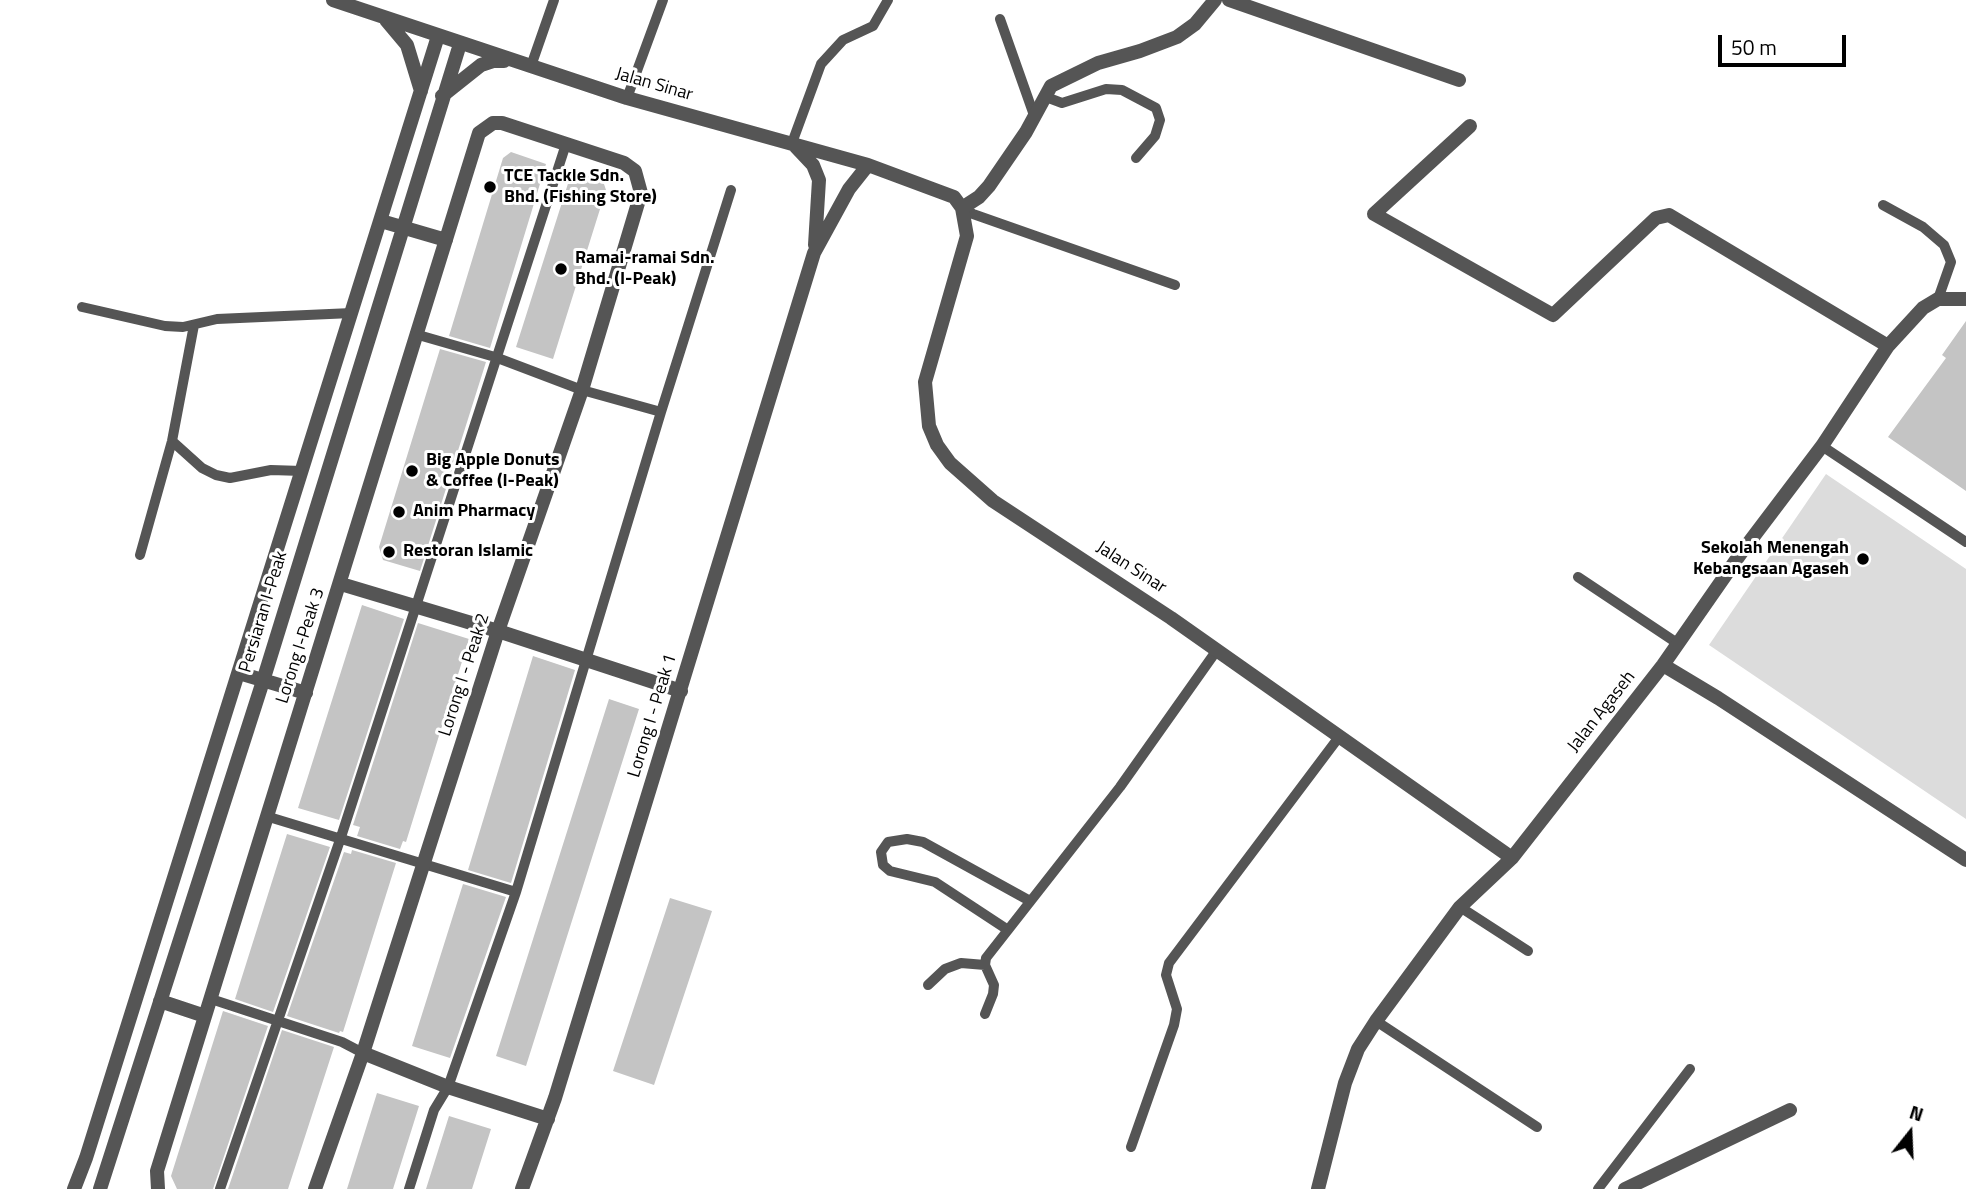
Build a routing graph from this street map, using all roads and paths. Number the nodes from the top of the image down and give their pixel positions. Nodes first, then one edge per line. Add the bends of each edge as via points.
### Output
1 (334, 0) edge
2 (554, 0) edge
3 (663, 0) edge
4 (888, 0) edge
5 (1215, 0) edge
6 (1229, 0) edge
7 (384, 19) junction
8 (1000, 19) dead end
9 (438, 36) junction
10 (460, 44) junction
11 (513, 61) junction
12 (531, 66) junction
13 (1459, 79) dead end
14 (421, 92) junction
15 (442, 97) junction
16 (1046, 97) junction
17 (627, 98) junction
18 (1035, 118) junction
19 (1470, 126) dead end
20 (792, 143) junction
21 (566, 144) junction
22 (1136, 158) dead end
23 (868, 165) junction
24 (731, 190) dead end
25 (1883, 205) dead end
26 (962, 208) junction
27 (381, 221) junction
28 (402, 227) junction
29 (446, 240) junction
30 (814, 253) junction
31 (1175, 285) dead end
32 (1938, 299) junction
33 (1966, 299) edge
34 (82, 307) dead end
35 (352, 313) junction
36 (194, 325) junction
37 (415, 334) junction
38 (1888, 346) junction
39 (495, 357) junction
40 (582, 390) junction
41 (661, 412) junction
42 (172, 441) junction
43 (1822, 446) junction
44 (302, 471) junction
45 (1966, 542) edge
46 (140, 555) dead end
47 (1578, 577) dead end
48 (341, 584) junction
49 (415, 605) junction
50 (498, 631) junction
51 (1677, 643) junction
52 (1217, 650) junction
53 (588, 659) junction
54 (1663, 664) junction
55 (239, 673) junction
56 (263, 681) junction
57 (681, 691) junction
58 (306, 693) junction
59 (1339, 737) junction
60 (269, 817) junction
61 (341, 837) junction
62 (1512, 858) junction
63 (1966, 860) edge
64 (425, 865) junction
65 (516, 892) junction
66 (1030, 901) junction
67 (1460, 907) junction
68 (1008, 930) junction
69 (1528, 951) dead end
70 (985, 965) junction
71 (928, 985) dead end
72 (211, 999) junction
73 (160, 1001) junction
74 (985, 1014) dead end
75 (205, 1016) junction
76 (1376, 1021) junction
77 (279, 1022) junction
78 (363, 1053) junction
79 (1690, 1069) dead end
80 (448, 1087) junction
81 (1790, 1110) dead end
82 (548, 1119) junction
83 (1537, 1127) dead end
84 (1131, 1147) dead end
85 (1648, 1184) edge
86 (74, 1189) edge
87 (100, 1189) edge
88 (158, 1189) edge
89 (220, 1189) edge
90 (314, 1189) edge
91 (409, 1189) edge
92 (522, 1189) edge
93 (1318, 1189) edge
94 (1598, 1189) edge
95 (1625, 1189) edge

1 - 7 street, Jalan Sinar
2 - 12 lane
3 - 17 lane
4 - 20 lane via 873,26 843,40 821,64
5 - 16 street via 1177,37 1098,63 1051,86
6 - 13 street
7 - 9 street, Jalan Sinar
7 - 14 street via 407,45
8 - 18 lane
9 - 10 street, Jalan Sinar
9 - 14 street
10 - 11 street, Jalan Sinar
10 - 15 street, Persiaran I-Peak
11 - 12 street, Jalan Sinar
11 - 15 street via 481,65
12 - 17 street, Jalan Sinar
14 - 27 street
15 - 28 street, Persiaran I-Peak
16 - 18 street
16 - 22 lane via 1062,103 1107,89 1122,90 1156,108 1160,120 1155,136
17 - 20 street, Jalan Sinar
18 - 26 street via 989,186
19 - 38 street via 1374,214 1553,315 1656,218 1669,215
20 - 23 street, Jalan Sinar
20 - 30 street, Lorong I - Peak 1 via 814,165 819,180
21 - 29 street, Lorong I-Peak 3 via 502,123 493,123 479,133
21 - 39 lane
21 - 40 street, Lorong I - Peak 2 via 624,163 635,171 641,193
23 - 26 street, Jalan Sinar via 935,188 954,197
23 - 30 street, Lorong I - Peak 1 via 849,189
24 - 41 lane
25 - 32 lane via 1923,227 1944,245 1951,262
26 - 31 lane
26 - 52 street, Jalan Sinar via 967,236 925,382 929,426 937,445 950,463 993,501
27 - 28 street
27 - 35 street
28 - 29 street
28 - 56 street, Persiaran I-Peak
29 - 37 street, Lorong I-Peak 3
30 - 57 street, Lorong I - Peak 1
32 - 33 street
32 - 38 street, Jalan Agaseh via 1923,308
34 - 36 lane via 165,326
35 - 36 lane via 217,319
35 - 44 street
36 - 42 lane
37 - 39 lane
37 - 48 street, Lorong I-Peak 3
38 - 43 street, Jalan Agaseh
39 - 40 lane
39 - 49 lane
40 - 41 lane
40 - 50 street, Lorong I - Peak 2
41 - 53 lane
42 - 44 lane via 216,475 230,478 271,470
42 - 46 lane
43 - 45 lane
43 - 51 street, Jalan Agaseh
44 - 55 street
47 - 51 lane
48 - 49 street
48 - 58 street, Lorong I-Peak 3
49 - 50 street
49 - 61 lane
50 - 53 street
50 - 64 street, Lorong I - Peak 2
51 - 54 street, Jalan Agaseh
52 - 59 street, Jalan Sinar
52 - 66 lane via 1120,787
53 - 57 street
53 - 65 lane
54 - 62 street, Jalan Agaseh
54 - 63 street
55 - 56 street
55 - 86 street
56 - 58 street
56 - 73 street, Persiaran I-Peak
57 - 82 street, Lorong I - Peak 1
58 - 60 street, Lorong I-Peak 3
59 - 62 street, Jalan Sinar
59 - 84 lane via 1169,962 1166,975 1177,1009 1174,1025
60 - 61 lane
60 - 72 street, Lorong I-Peak 3
61 - 64 lane
61 - 77 lane
62 - 67 street, Jalan Agaseh
64 - 65 lane
64 - 78 street, Lorong I - Peak 2
65 - 80 lane
66 - 68 lane
66 - 68 lane via 923,842 888,842 881,852 883,865 890,871 935,882
67 - 69 lane
67 - 76 street, Jalan Agaseh
68 - 70 lane
70 - 71 lane via 961,963 945,969
70 - 74 lane via 994,985
72 - 75 street, Lorong I-Peak 3
72 - 77 lane
73 - 75 street
73 - 87 street, Persiaran I-Peak
75 - 88 street, Lorong I-Peak 3 via 157,1171
76 - 83 lane
76 - 93 street, Jalan Agaseh via 1358,1049 1345,1083
77 - 78 lane
77 - 89 lane
78 - 80 street
78 - 90 street, Lorong I - Peak 2
79 - 94 lane
80 - 82 street
80 - 91 lane via 434,1110
81 - 85 street
82 - 92 street, Lorong I - Peak 1
85 - 95 street

